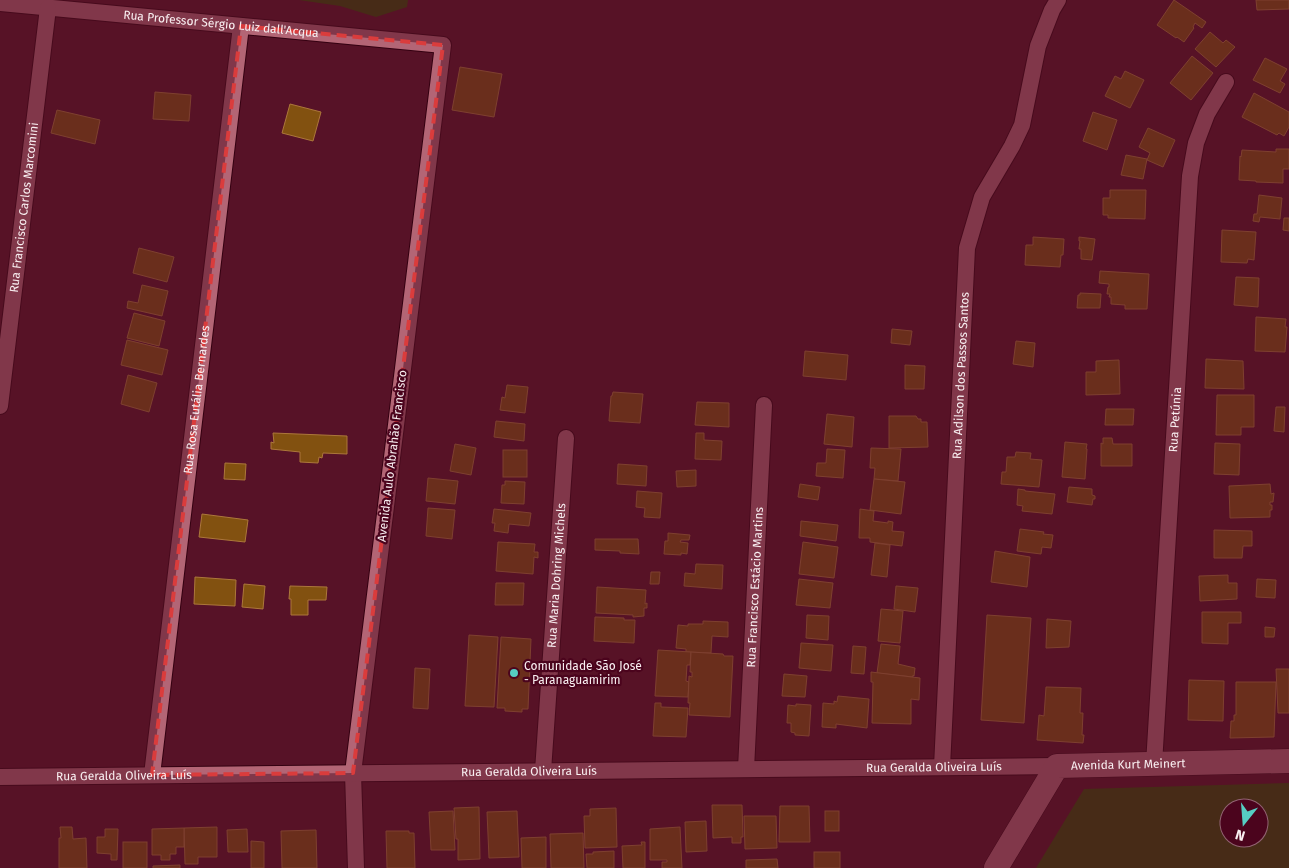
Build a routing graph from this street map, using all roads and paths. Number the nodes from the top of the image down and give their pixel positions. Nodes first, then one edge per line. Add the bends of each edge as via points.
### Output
1 (1058, 0) edge
2 (0, 3) edge
3 (48, 8) junction
4 (241, 26) junction
5 (443, 45) joint
6 (1226, 82) dead end
7 (764, 405) dead end
8 (0, 406) edge
9 (566, 438) dead end
10 (1289, 761) edge
11 (1154, 764) junction
12 (1057, 766) junction
13 (942, 767) junction
14 (746, 769) junction
15 (543, 771) junction
16 (353, 773) junction
17 (152, 776) junction
18 (0, 777) edge
19 (356, 868) edge
20 (996, 868) edge

1 - 13 street, Rua Adilson dos Passos Santos via 1038,46 1022,125 982,197 967,248
2 - 3 street, Rua Professor Sérgio Luiz dall'Acqua
3 - 4 street, Rua Professor Sérgio Luiz dall'Acqua
3 - 8 street, Rua Francisco Carlos Marcomini
4 - 5 street, Rua Professor Sérgio Luiz dall'Acqua
4 - 17 street, Rua Rosa Eutália Bernardes
5 - 16 street, Avenida Aulo Abrahão Francisco
6 - 11 street, Rua Petúnia via 1201,129 1190,176
7 - 14 street, Rua Francisco Estácio Martins
9 - 15 street, Rua Maria Dohring Michels
10 - 11 main road, Avenida Kurt Meinert
11 - 12 main road, Avenida Kurt Meinert
12 - 13 street, Rua Geralda Oliveira Luís
12 - 20 main road, Avenida Kurt Meinert
13 - 14 street, Rua Geralda Oliveira Luís
14 - 15 street, Rua Geralda Oliveira Luís
15 - 16 street, Rua Geralda Oliveira Luís
16 - 17 street, Rua Geralda Oliveira Luís
16 - 19 street, Avenida Aulo Abrahão Francisco
17 - 18 street, Rua Geralda Oliveira Luís

